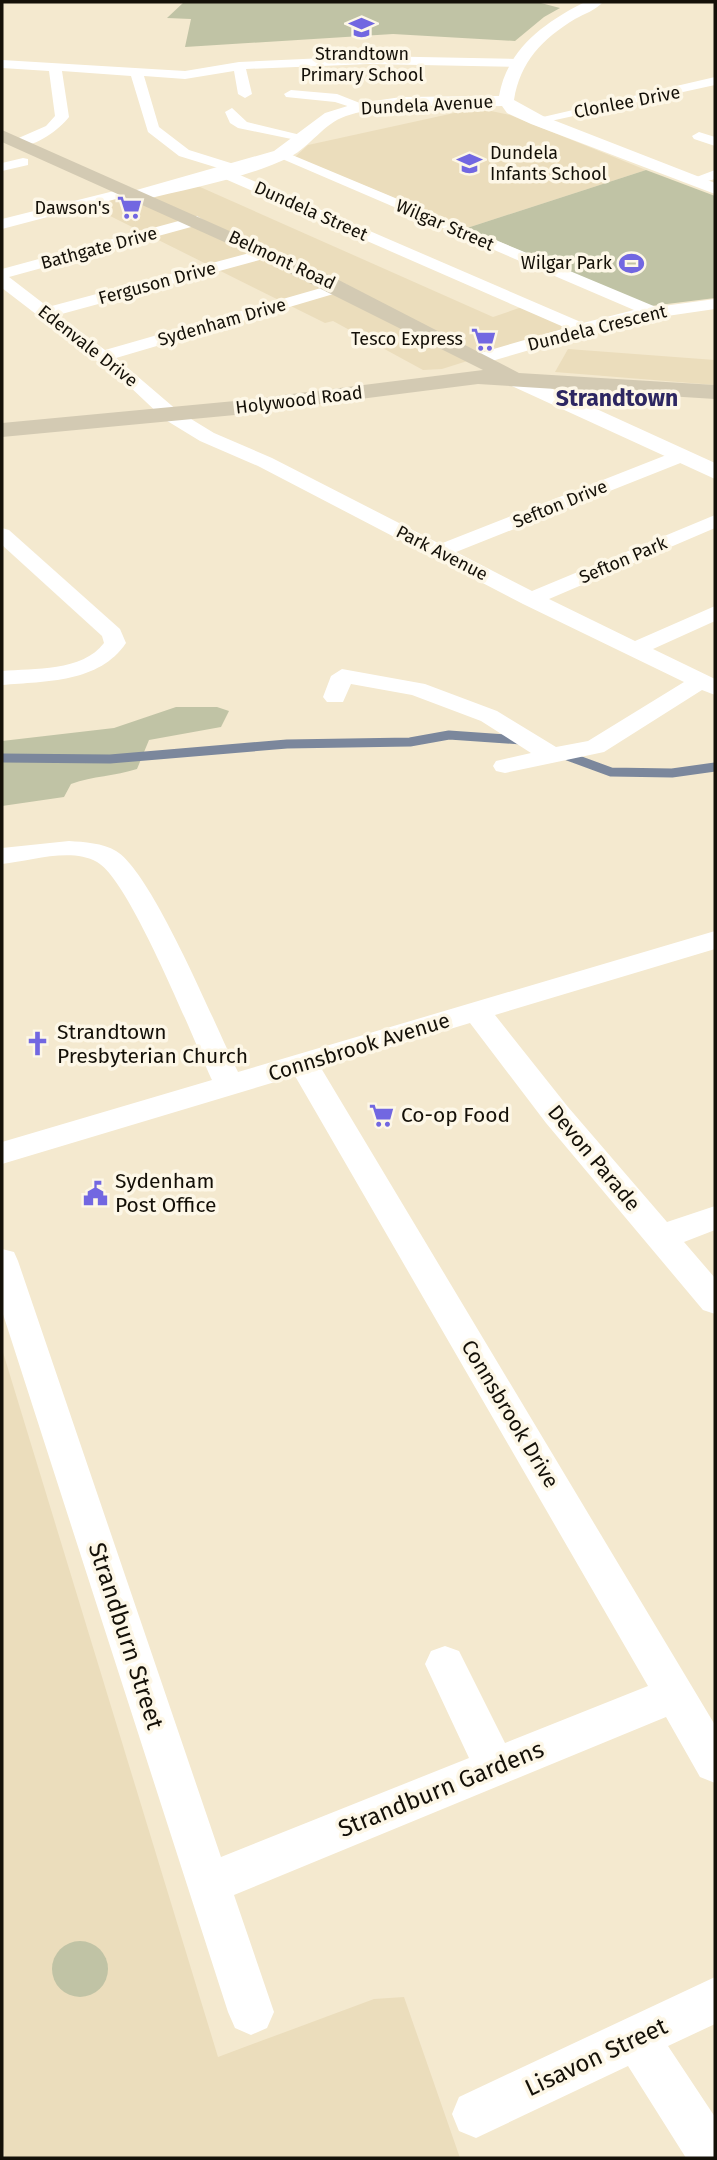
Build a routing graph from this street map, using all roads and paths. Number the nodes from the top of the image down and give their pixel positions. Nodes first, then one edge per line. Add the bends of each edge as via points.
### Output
1 (596, 2) edge
2 (517, 63) junction
3 (2, 64) edge
4 (239, 66) junction
5 (55, 68) junction
6 (137, 73) junction
7 (715, 81) edge
8 (245, 94) dead end
9 (291, 94) dead end
10 (506, 101) junction
11 (363, 107) junction
12 (232, 111) dead end
13 (537, 120) junction
14 (699, 136) dead end
15 (306, 138) junction
16 (715, 142) edge
17 (7, 143) edge
18 (47, 155) junction
19 (280, 155) junction
20 (23, 162) junction
21 (2, 167) edge
22 (227, 170) junction
23 (715, 174) edge
24 (693, 181) junction
25 (715, 189) edge
26 (135, 193) junction
27 (197, 221) junction
28 (2, 224) edge
29 (425, 244) dead end
30 (401, 251) junction
31 (268, 253) junction
32 (2, 274) edge
33 (341, 287) junction
34 (7, 289) edge
35 (489, 289) junction
36 (466, 297) dead end
37 (715, 303) edge
38 (650, 311) junction
39 (46, 313) junction
40 (582, 329) junction
41 (102, 357) junction
42 (479, 359) junction
43 (511, 377) junction
44 (596, 383) junction
45 (715, 392) edge
46 (562, 402) junction
47 (171, 415) junction
48 (2, 430) edge
49 (681, 456) junction
50 (715, 472) edge
51 (715, 521) edge
52 (2, 534) edge
53 (440, 551) junction
54 (531, 599) junction
55 (715, 613) edge
56 (635, 649) junction
57 (343, 676) dead end
58 (2, 677) edge
59 (708, 684) edge
60 (552, 755) junction
61 (505, 766) dead end
62 (2, 856) edge
63 (715, 940) edge
64 (477, 1012) junction
65 (304, 1065) junction
66 (229, 1084) junction
67 (2, 1153) edge
68 (715, 1218) edge
69 (661, 1237) junction
70 (2, 1261) edge
71 (715, 1301) edge
72 (445, 1664) dead end
73 (675, 1694) junction
74 (715, 1763) edge
75 (495, 1767) junction
76 (208, 1884) junction
77 (715, 2000) edge
78 (251, 2012) dead end
79 (637, 2039) junction
80 (476, 2114) dead end
81 (714, 2158) edge

1 - 2 street via 549,30
2 - 4 street via 410,58
2 - 10 street
3 - 5 street
4 - 6 street via 185,75
4 - 8 street
5 - 6 street
5 - 17 street via 62,117 51,129
6 - 22 street, Dundela Street via 153,129 184,153
7 - 13 street, Clonlee Drive
9 - 11 street via 337,98
10 - 11 street, Dundela Avenue
10 - 13 street, Dundela Avenue
11 - 15 street, Dundela Avenue via 322,121
12 - 15 street via 234,120 243,125
13 - 24 street, Dundela Avenue
14 - 16 street
15 - 19 street, Dundela Avenue
17 - 18 main road, Belmont Road
17 - 20 street
18 - 20 street
18 - 26 main road, Belmont Road
19 - 22 street, Dundela Avenue
19 - 38 street, Wilgar Street
20 - 21 street
22 - 26 street, Dundela Avenue
22 - 30 street, Dundela Street
23 - 24 street
24 - 25 street, Dundela Avenue
26 - 27 main road, Belmont Road
26 - 28 street
27 - 31 main road, Belmont Road
27 - 32 street, Bathgate Drive
29 - 30 street
30 - 35 street, Dundela Street
31 - 33 main road, Belmont Road
31 - 39 street, Ferguson Drive
33 - 41 street, Sydenham Drive
33 - 42 main road, Belmont Road
34 - 39 street, Edenvale Drive
35 - 36 street
35 - 40 street, Dundela Street
37 - 38 street, Dundela Crescent
38 - 40 street, Dundela Crescent
39 - 41 street, Edenvale Drive
40 - 42 street, Dundela Crescent
41 - 47 street, Edenvale Drive
42 - 43 main road, Belmont Road
43 - 44 main road, Holywood Road
43 - 46 street
43 - 47 main road, Holywood Road via 440,380
44 - 45 main road, Holywood Road
44 - 46 main road
46 - 49 street
47 - 48 main road, Holywood Road
47 - 53 street, Park Avenue
49 - 50 street
49 - 53 street, Sefton Drive
51 - 54 street, Sefton Park
52 - 58 street via 112,634 115,643 111,652 90,665
53 - 54 street, Park Avenue
54 - 56 street, Park Avenue
55 - 56 street
56 - 59 street, Park Avenue
57 - 60 street via 417,689 489,716
59 - 60 street via 595,747
60 - 61 street
62 - 66 street via 78,849 110,858 123,870
63 - 64 street, Connsbrook Avenue
64 - 65 street, Connsbrook Avenue
64 - 69 street, Devon Parade
65 - 66 street, Connsbrook Avenue
65 - 73 street, Connsbrook Drive
66 - 67 street, Connsbrook Avenue
68 - 69 street
69 - 71 street, Devon Parade
70 - 76 street, Strandburn Street
72 - 75 street
73 - 74 street, Connsbrook Drive
73 - 75 street, Strandburn Gardens
75 - 76 street, Strandburn Gardens
76 - 78 street, Strandburn Street
77 - 79 street, Lisavon Street
79 - 80 street, Lisavon Street
79 - 81 street

